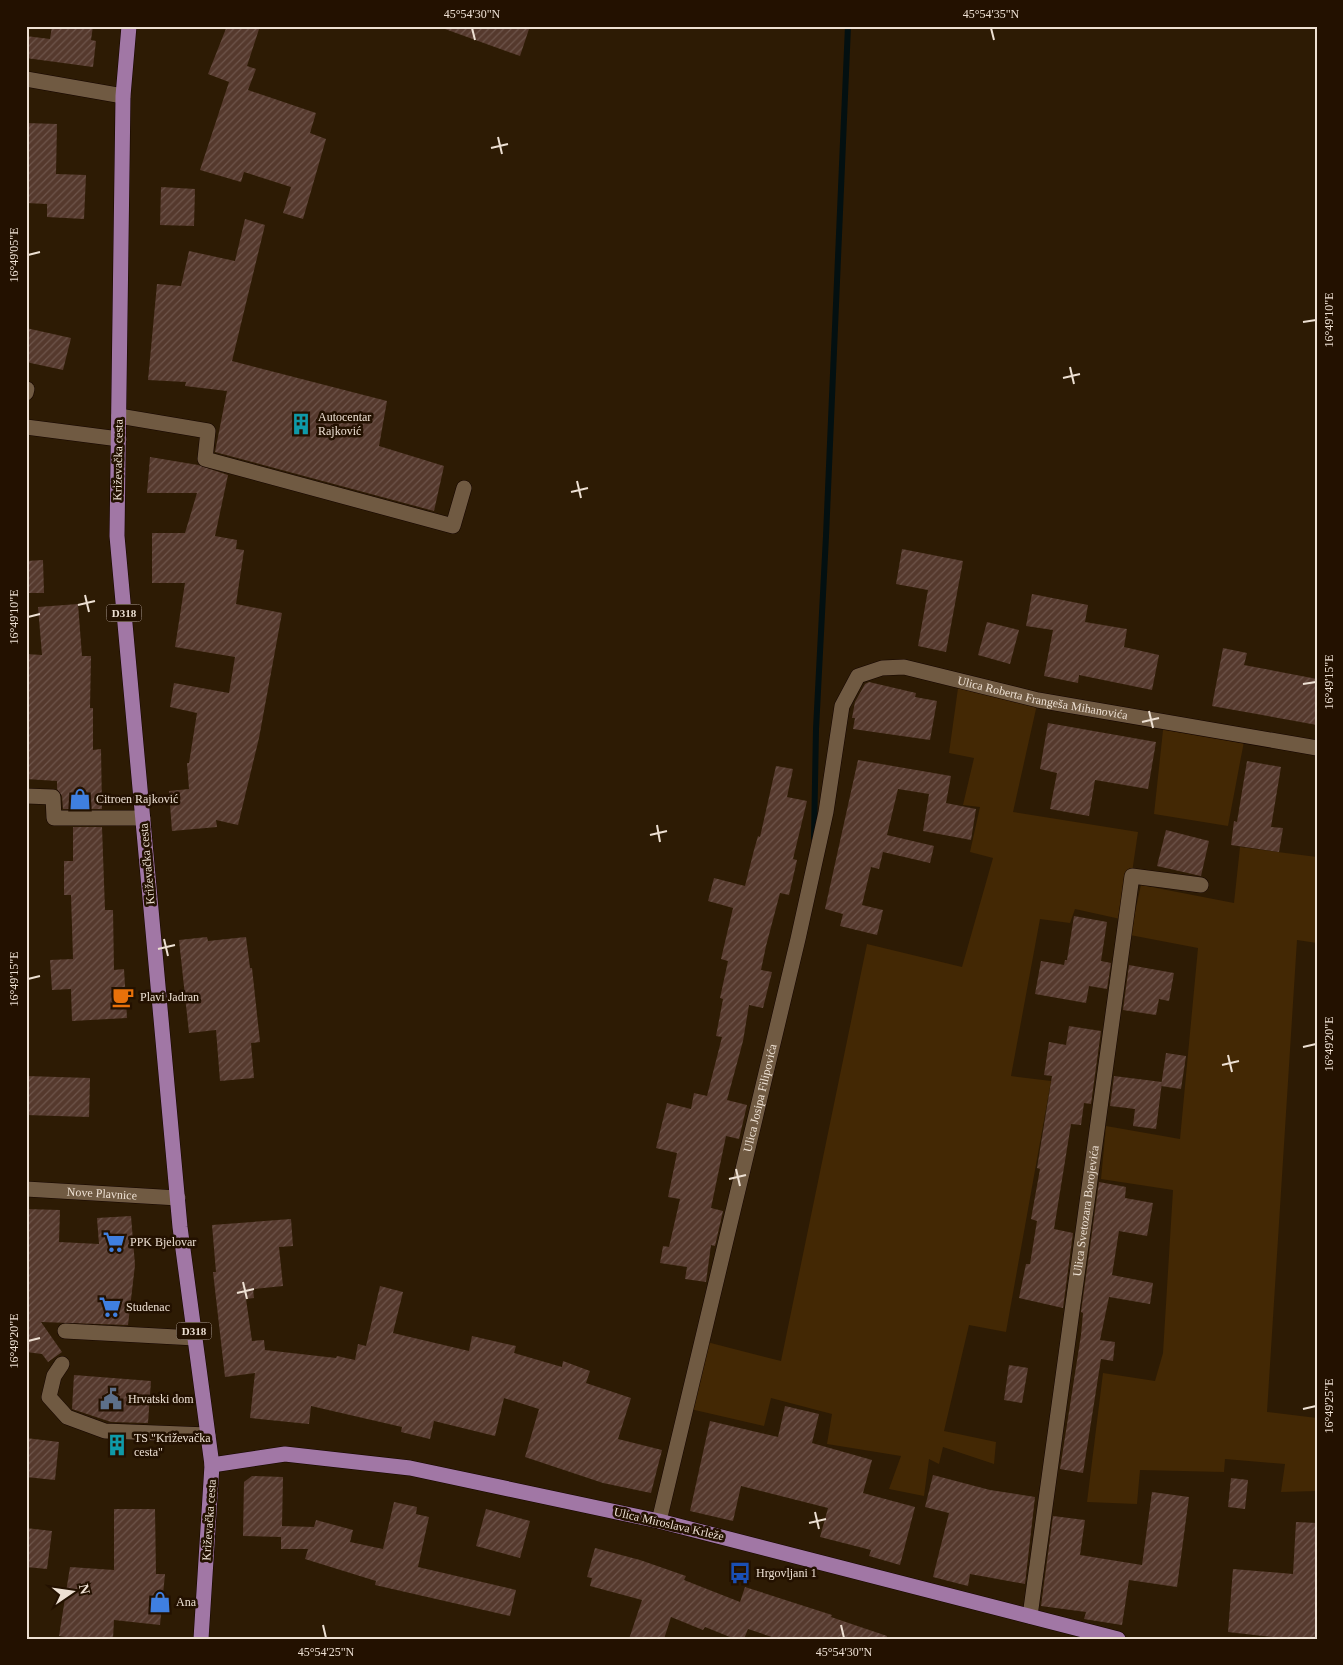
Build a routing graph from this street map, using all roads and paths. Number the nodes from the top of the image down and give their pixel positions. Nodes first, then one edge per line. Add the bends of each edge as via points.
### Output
1 (129, 26) edge
2 (26, 79) edge
3 (123, 96) junction
4 (119, 416) junction
5 (26, 427) edge
6 (119, 439) junction
7 (464, 488) dead end
8 (858, 676) joint
9 (1317, 748) edge
10 (26, 796) edge
11 (143, 818) junction
12 (1201, 885) dead end
13 (26, 1189) edge
14 (178, 1198) junction
15 (65, 1331) dead end
16 (195, 1338) junction
17 (62, 1364) dead end
18 (208, 1435) junction
19 (212, 1465) junction
20 (659, 1521) junction
21 (1030, 1616) junction
22 (201, 1639) edge
23 (1118, 1639) edge

1 - 3 main road, Križevačka cesta / D318
2 - 3 street
3 - 4 main road, Križevačka cesta / D318
4 - 6 main road, Križevačka cesta / D318
4 - 7 street via 208,431 205,459 453,526
5 - 6 street
6 - 11 main road, Križevačka cesta / D318 via 117,536
8 - 9 street, Ulica Roberta Frangeša Mihanovića via 882,668 904,667 1038,700
8 - 20 street, Ulica Josipa Filipovića via 842,706 826,812 798,939
10 - 11 street via 53,797 54,818
11 - 14 main road, Križevačka cesta / D318
12 - 21 street, Ulica Svetozara Borojevića via 1132,876
13 - 14 street, Nove Plavnice
14 - 16 main road, Križevačka cesta / D318
15 - 16 street
16 - 18 main road, Križevačka cesta / D318
17 - 18 street via 54,1376 49,1397 67,1417 105,1431
18 - 19 main road, Križevačka cesta / D318
19 - 20 main road, Ulica Miroslava Krleže via 285,1454 410,1468
19 - 22 main road, Križevačka cesta / D318
20 - 21 main road, Ulica Miroslava Krleže
21 - 23 main road, Ulica Miroslava Krleže

